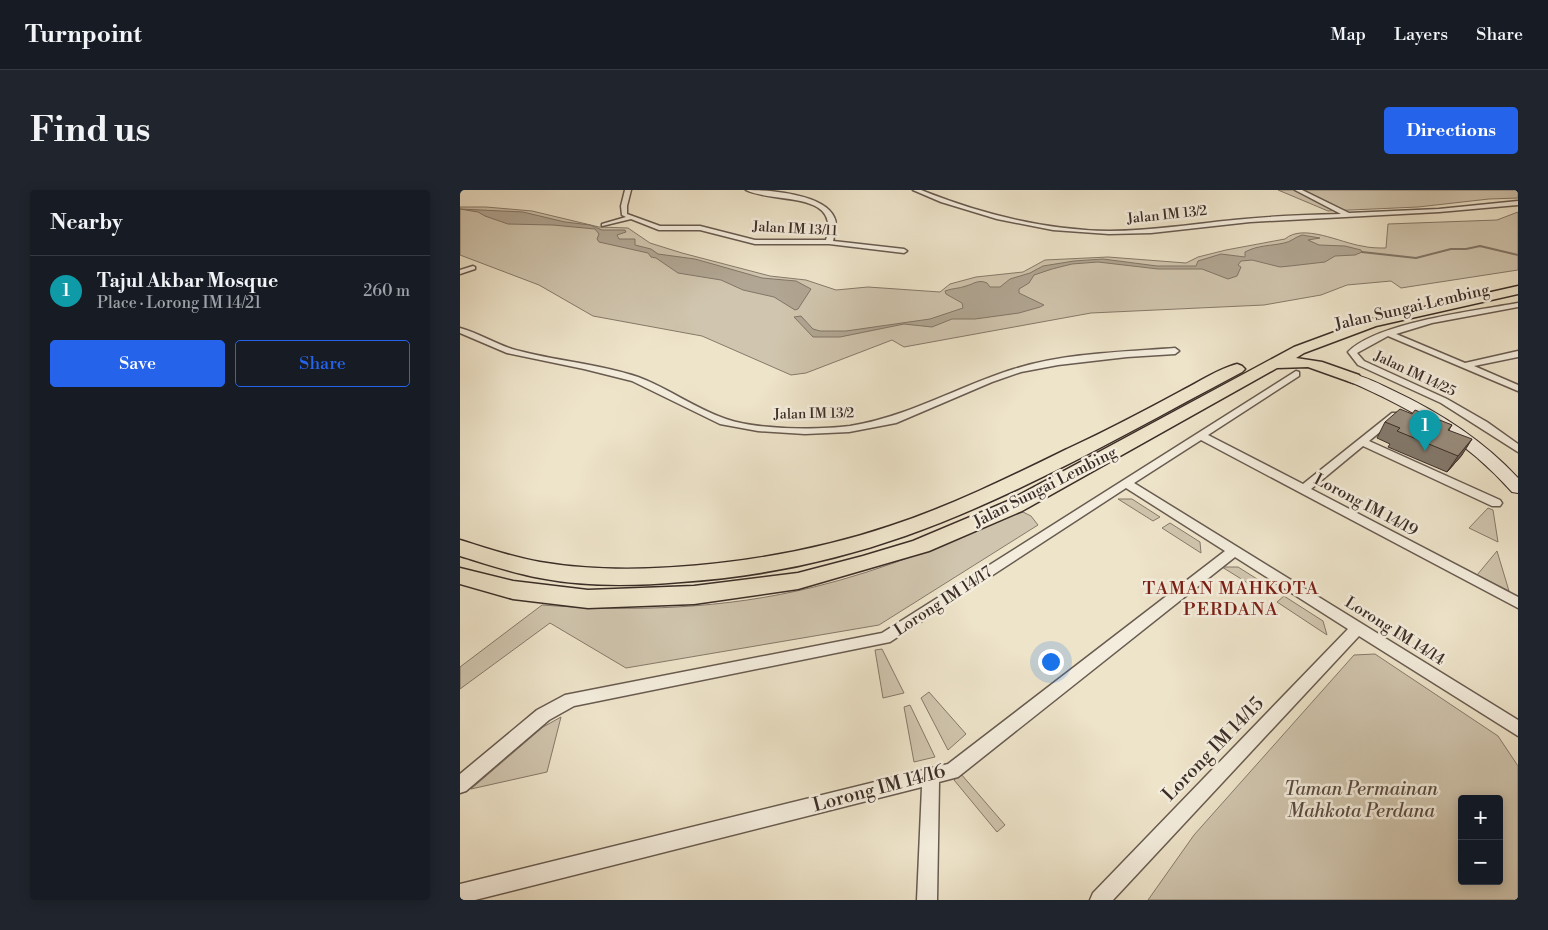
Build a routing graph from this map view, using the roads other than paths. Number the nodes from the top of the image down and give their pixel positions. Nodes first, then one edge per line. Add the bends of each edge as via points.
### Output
1 (628, 190) edge
2 (749, 190) edge
3 (916, 190) edge
4 (1298, 190) edge
5 (1305, 190) edge
6 (1518, 204) edge
7 (1354, 216) junction
8 (630, 218) junction
9 (604, 225) dead end
10 (829, 242) junction
11 (904, 251) dead end
12 (473, 268) dead end
13 (460, 272) edge
14 (1518, 284) edge
15 (1518, 290) edge
16 (1518, 305) edge
17 (460, 330) edge
18 (1390, 334) junction
19 (1325, 340) junction
20 (1175, 351) dead end
21 (1518, 354) edge
22 (1272, 365) junction
23 (1466, 365) junction
24 (1296, 374) dead end
25 (1353, 378) junction
26 (1518, 388) edge
27 (1395, 415) edge
28 (1200, 436) junction
29 (1362, 442) junction
30 (1516, 448) edge
31 (1515, 482) edge
32 (1126, 483) junction
33 (1303, 490) junction
34 (1496, 503) dead end
35 (460, 548) edge
36 (1234, 551) junction
37 (460, 576) edge
38 (1518, 603) edge
39 (1358, 628) junction
40 (1518, 729) edge
41 (931, 776) junction
42 (460, 784) edge
43 (460, 894) edge
44 (927, 900) edge
45 (1100, 900) edge

1 - 8 street via 623,212
2 - 10 street via 803,199 826,209 833,223
3 - 7 street, Jalan IM 13/2 via 1003,219 1098,233 1251,220
4 - 7 street
5 - 7 street
6 - 7 street, Jalan IM 13/2 via 1432,214
8 - 9 street
8 - 10 street, Jalan IM 13/11 via 659,228 700,228 755,242
10 - 11 street, Jalan IM 13/11
12 - 13 street
14 - 35 main road, Jalan Sungai Lembing via 1423,302 1324,328 1285,344 1001,489 916,525 805,557 667,577 624,576 551,572
15 - 19 main road, Jalan Sungai Lembing via 1372,323
16 - 18 street, Jalan IM 14/25 via 1418,324
17 - 20 street, Jalan IM 13/2 via 510,351 636,379 724,422 758,428 805,430 849,429 892,421 1019,370 1058,362
18 - 23 street
18 - 30 street, Jalan IM 14/25 via 1365,343 1352,352 1353,355 1362,363 1444,401
19 - 22 main road, Jalan Sungai Lembing
19 - 25 main road via 1317,348 1319,355
21 - 23 street
22 - 25 main road via 1308,362
22 - 37 main road, Jalan Sungai Lembing via 1016,506 922,546 864,564 798,580 694,595 588,599 513,590
23 - 26 street
24 - 28 street, Lorong IM 14/17
25 - 31 street via 1441,423
27 - 29 street
28 - 32 street, Lorong IM 14/17
28 - 33 street, Lorong IM 14/19
29 - 33 street
29 - 34 street
32 - 36 street, Lorong IM 14/14
32 - 42 street, Lorong IM 14/17 via 885,638 579,697 543,715
33 - 38 street, Lorong IM 14/19
36 - 39 street, Lorong IM 14/14
36 - 41 street, Lorong IM 14/16 via 952,771
39 - 40 street, Lorong IM 14/14
39 - 45 street, Lorong IM 14/15
41 - 43 street, Lorong IM 14/16
41 - 44 street

